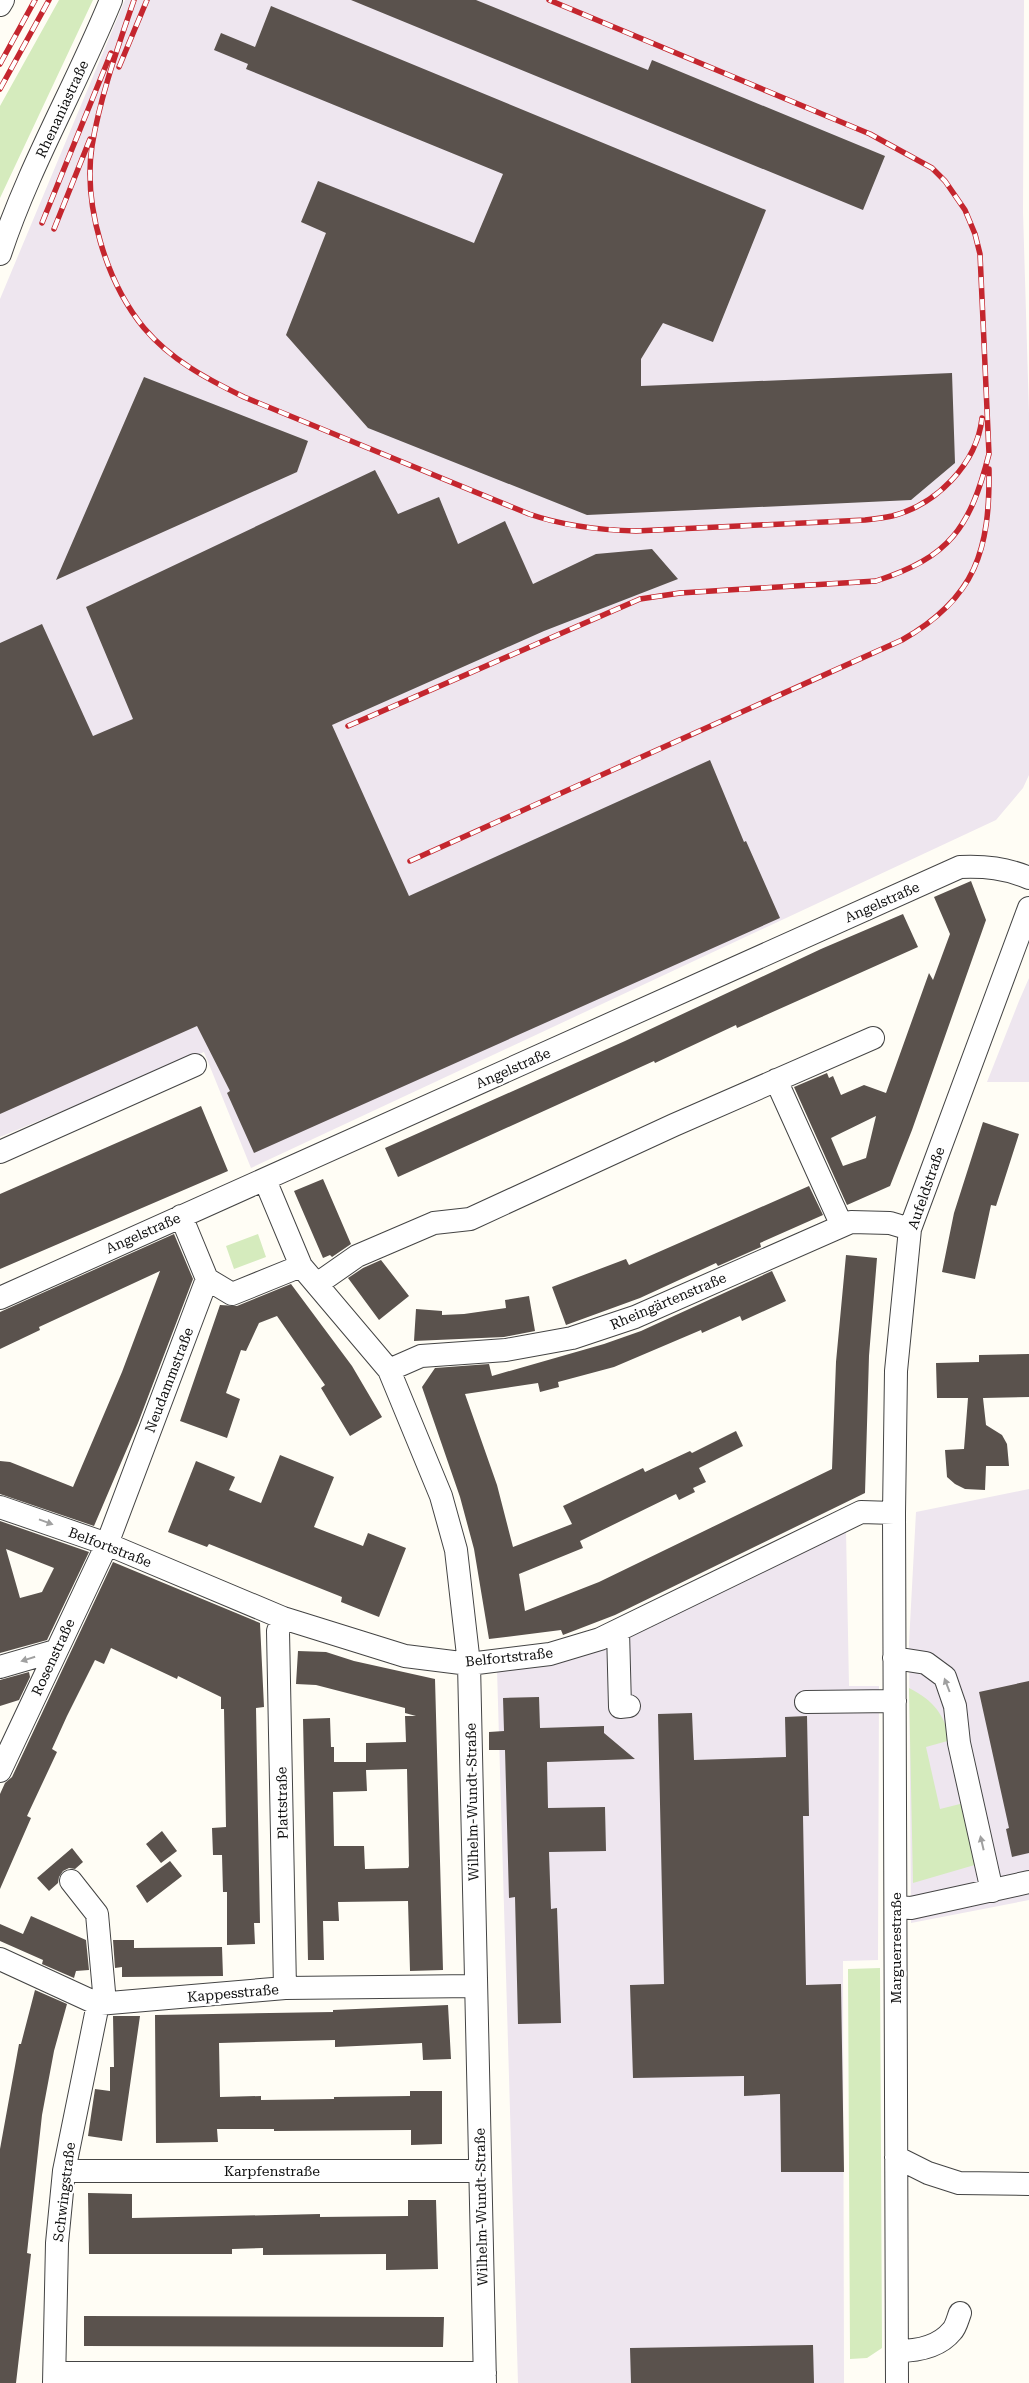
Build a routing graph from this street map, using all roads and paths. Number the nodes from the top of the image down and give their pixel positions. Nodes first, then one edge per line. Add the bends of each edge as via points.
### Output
1 (3, 0) edge
2 (111, 0) edge
3 (0, 6) edge
4 (6, 225) edge
5 (0, 254) edge
6 (1029, 878) edge
7 (1027, 917) edge
8 (873, 1038) dead end
9 (194, 1065) dead end
10 (776, 1080) junction
11 (0, 1152) edge
12 (265, 1180) junction
13 (181, 1216) junction
14 (842, 1226) junction
15 (910, 1228) junction
16 (301, 1266) junction
17 (208, 1279) junction
18 (317, 1284) junction
19 (0, 1298) edge
20 (389, 1370) junction
21 (0, 1507) edge
22 (894, 1513) junction
23 (107, 1544) junction
24 (283, 1618) junction
25 (618, 1631) junction
26 (55, 1651) junction
27 (894, 1658) junction
28 (469, 1664) junction
29 (0, 1667) edge
30 (895, 1701) junction
31 (806, 1702) dead end
32 (628, 1706) dead end
33 (0, 1771) edge
34 (71, 1881) dead end
35 (1029, 1882) edge
36 (992, 1891) junction
37 (896, 1907) junction
38 (0, 1959) edge
39 (476, 1986) junction
40 (285, 1988) junction
41 (101, 2003) junction
42 (896, 2157) junction
43 (64, 2171) junction
44 (480, 2171) junction
45 (1029, 2184) edge
46 (960, 2313) dead end
47 (897, 2351) junction
48 (55, 2378) edge
49 (485, 2378) edge
50 (897, 2383) edge

1 - 3 street
2 - 4 street, Rhenaniastraße
4 - 5 street, Rhenaniastraße
6 - 12 street, Angelstraße via 984,866 960,867
7 - 15 street, Aufeldstraße
8 - 10 street
9 - 11 street
10 - 14 street
10 - 18 street via 470,1219 434,1224 357,1256
12 - 13 street, Angelstraße
12 - 16 street, Wilhelm-Wundt-Straße
13 - 17 street
13 - 19 street, Angelstraße
14 - 15 street, Rheingärtenstraße via 851,1222
14 - 20 street, Rheingärtenstraße via 635,1317 572,1338 506,1350 421,1356
15 - 22 street, Aufeldstraße via 896,1371
16 - 17 street via 232,1294
16 - 18 street, Wilhelm-Wundt-Straße
17 - 23 street, Neudammstraße
18 - 20 street, Wilhelm-Wundt-Straße
20 - 28 street, Wilhelm-Wundt-Straße via 441,1496 456,1550
21 -> 23 street, Belfortstraße
22 - 25 street, Belfortstraße via 861,1512
22 - 27 street, Marguerrestraße
23 - 24 street, Belfortstraße
23 - 26 street, Rosenstraße
24 - 28 street, Belfortstraße via 405,1656
24 - 40 street, Plattstraße via 278,1631
25 - 28 street, Belfortstraße via 550,1654
25 - 32 street via 620,1706
26 -> 29 street
26 - 33 street, Rosenstraße
27 - 30 street, Marguerrestraße
36 -> 27 street via 955,1706 945,1677 926,1663
28 - 39 street, Wilhelm-Wundt-Straße
30 - 31 street
30 - 37 street, Marguerrestraße
34 - 41 street, Schwingstraße via 97,1914
35 - 36 street
36 - 37 street via 912,1908
37 - 42 street, Marguerrestraße
38 - 41 street, Kappesstraße
39 - 40 street, Kappesstraße
39 - 44 street, Wilhelm-Wundt-Straße
40 - 41 street, Kappesstraße
41 - 43 street, Schwingstraße
42 - 45 street via 928,2173 959,2183
42 - 47 street, Marguerrestraße
43 - 44 street, Karpfenstraße
43 - 48 street, Schwingstraße via 57,2243
44 - 49 street, Wilhelm-Wundt-Straße
46 - 47 street via 952,2331 932,2345 914,2351
47 - 50 street, Marguerrestraße
48 - 49 street

